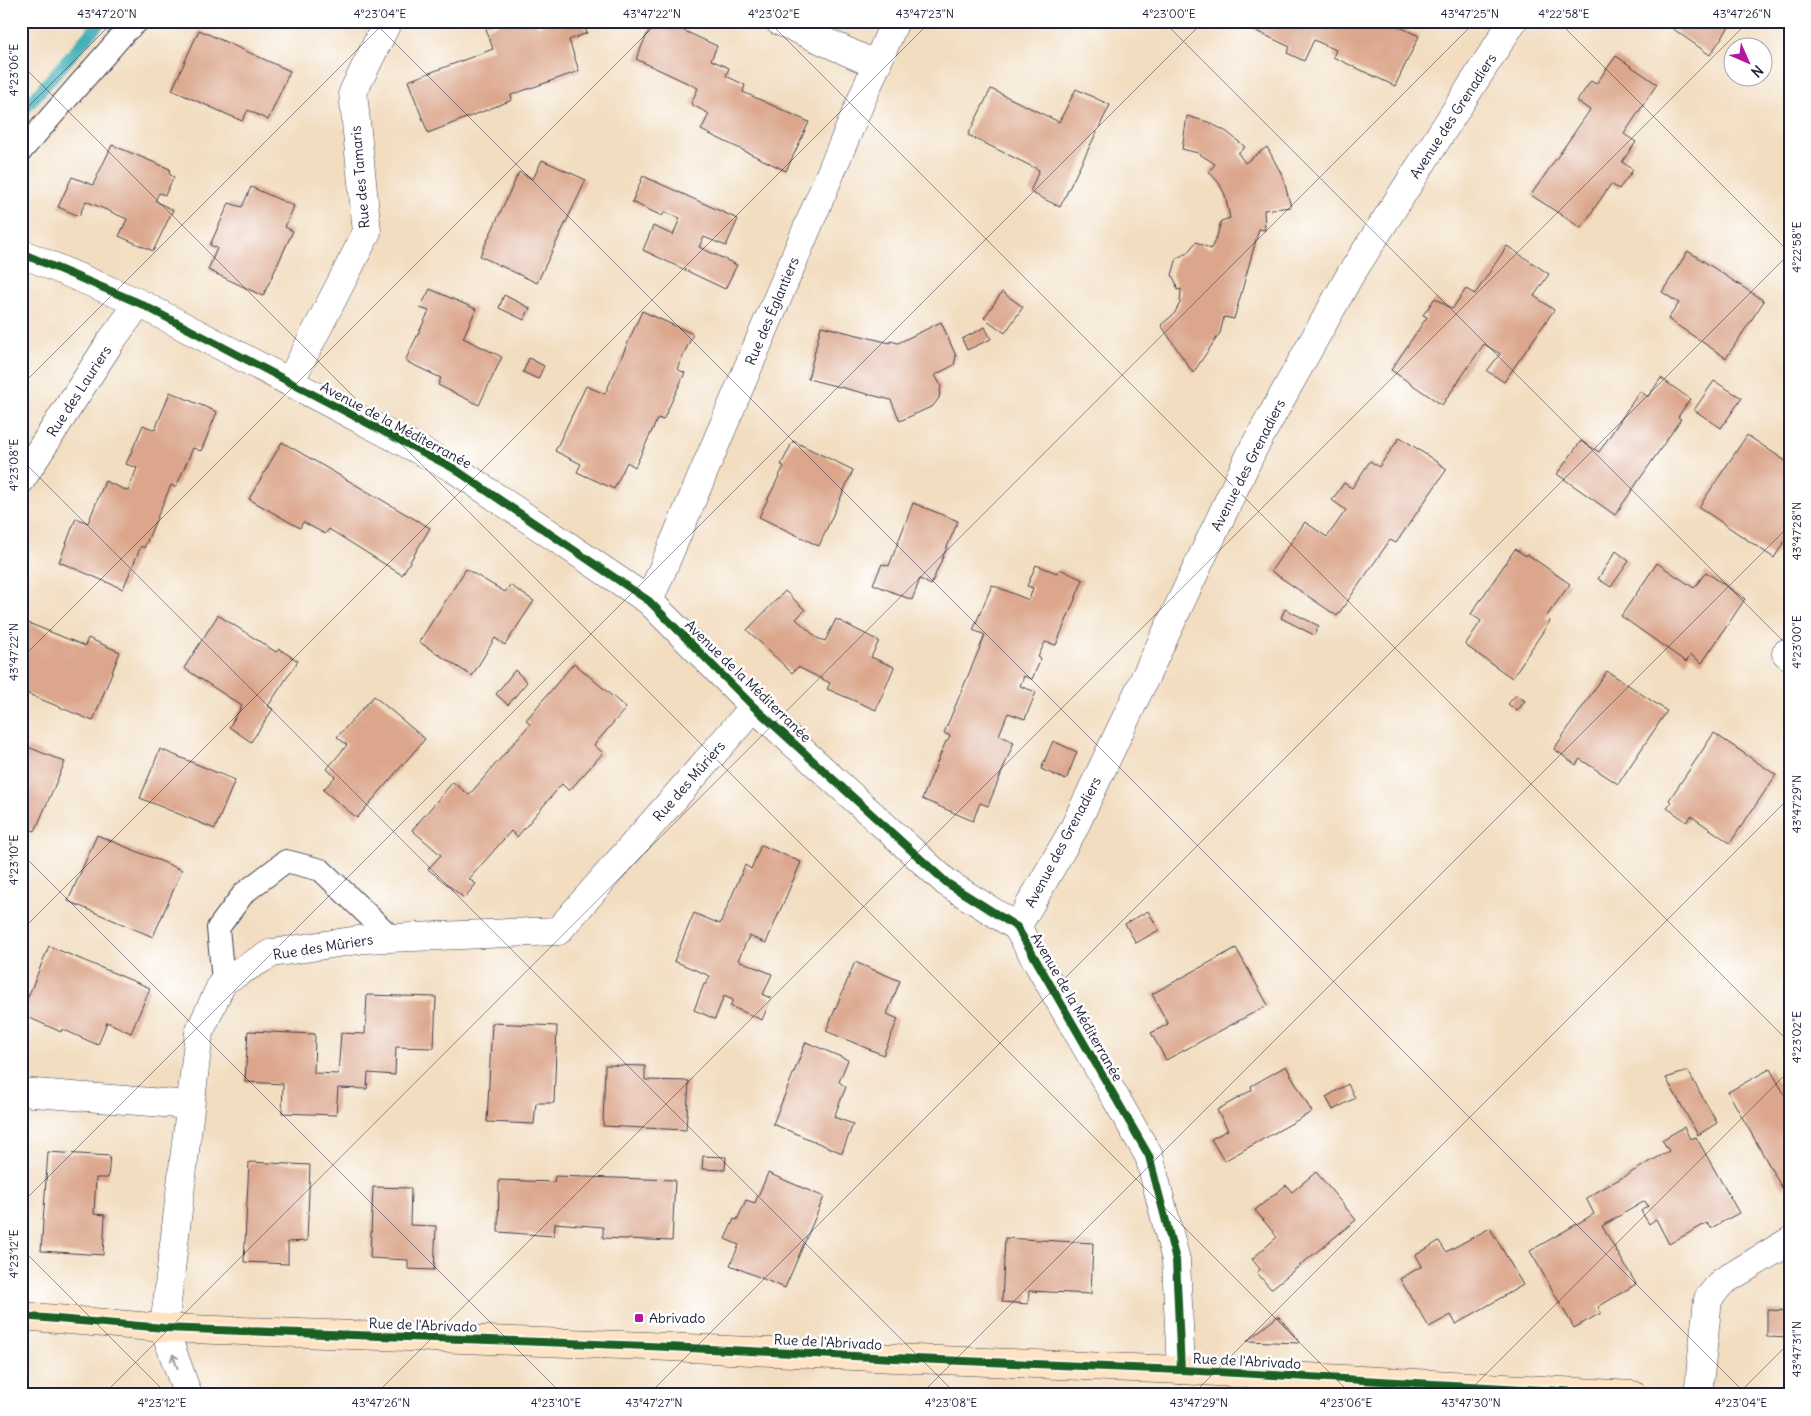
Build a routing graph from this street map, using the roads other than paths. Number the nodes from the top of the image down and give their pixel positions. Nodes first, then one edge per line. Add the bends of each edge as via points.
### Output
1 (138, 21) edge
2 (388, 21) edge
3 (779, 21) edge
4 (895, 21) edge
5 (1513, 21) edge
6 (877, 64) junction
7 (21, 152) edge
8 (21, 253) edge
9 (139, 303) junction
10 (290, 382) junction
11 (21, 480) edge
12 (649, 601) junction
13 (754, 708) junction
14 (1017, 927) junction
15 (392, 938) junction
16 (223, 981) junction
17 (21, 1092) edge
18 (190, 1105) junction
19 (1790, 1242) edge
20 (21, 1316) edge
21 (164, 1328) junction
22 (1180, 1370) junction
23 (188, 1395) edge
24 (1633, 1395) edge
25 (1698, 1395) edge

1 - 7 lane
2 - 10 street, Rue des Tamaris via 353,92 367,232
3 - 6 street
4 - 6 street, Rue des Églantiers
5 - 14 street, Avenue des Grenadiers via 1349,277 1253,448 1072,830
6 - 12 street, Rue des Églantiers
8 - 9 street, Avenue de la Méditerranée
9 - 10 street, Avenue de la Méditerranée
9 - 11 street, Rue des Lauriers
10 - 12 street, Avenue de la Méditerranée via 453,468
12 - 13 street, Avenue de la Méditerranée
13 - 14 street, Avenue de la Méditerranée via 946,882
13 - 15 street, Rue des Mûriers via 558,930
14 - 22 street, Avenue de la Méditerranée via 1148,1156 1176,1260
15 - 16 street, Rue des Mûriers via 272,953
15 - 16 lane via 321,870 286,861 244,893 218,928
16 - 18 street via 199,1033
17 - 18 street
18 - 21 street
19 - 25 street via 1722,1282 1708,1299
20 - 21 street, Rue de l'Abrivado
21 - 22 street, Rue de l'Abrivado
23 -> 21 street
22 - 24 street, Rue de l'Abrivado

